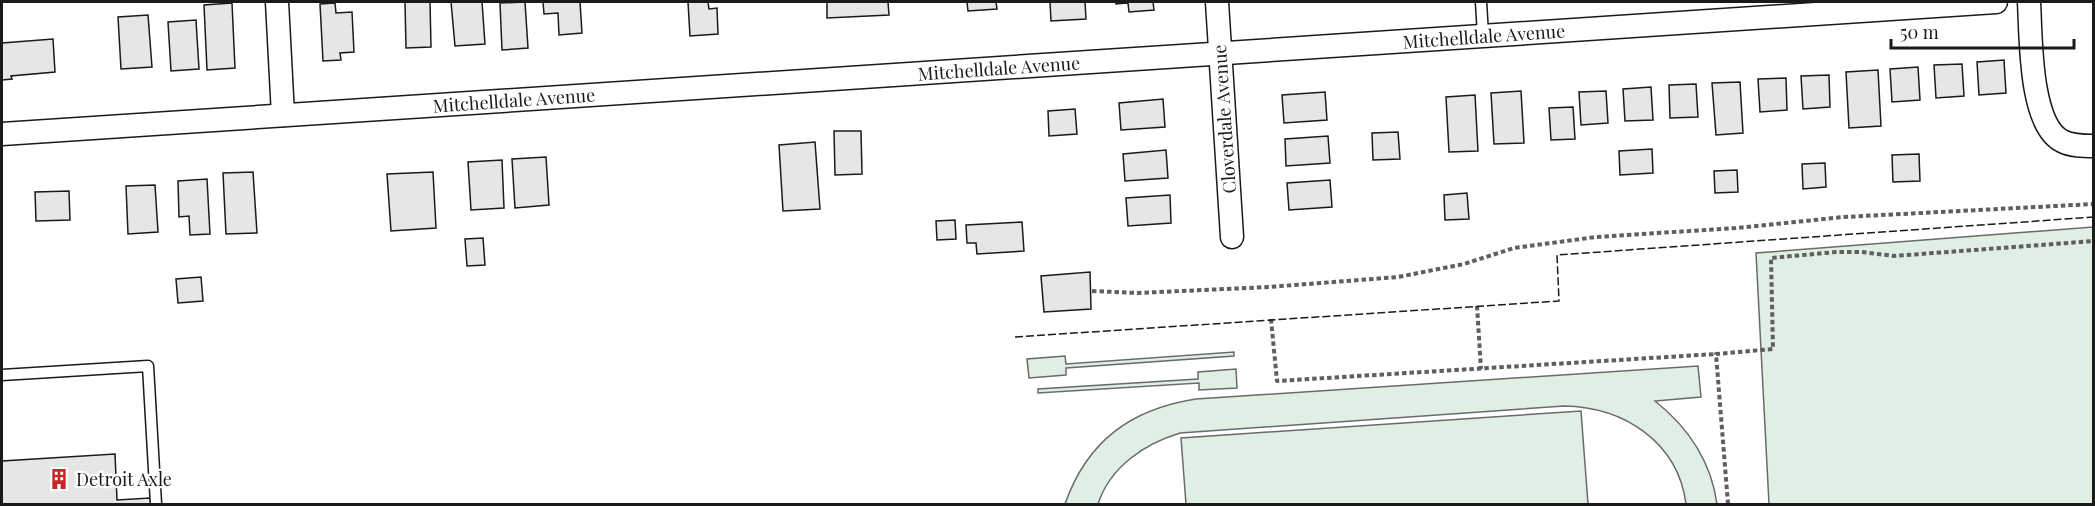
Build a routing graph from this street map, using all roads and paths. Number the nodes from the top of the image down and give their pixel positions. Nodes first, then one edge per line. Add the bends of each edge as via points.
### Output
1 (277, 2) edge
2 (1216, 2) edge
3 (1481, 2) edge
4 (1996, 2) edge
5 (2030, 2) edge
6 (1483, 35) junction
7 (1220, 53) junction
8 (283, 116) junction
9 (2, 134) edge
10 (2094, 146) edge
11 (2094, 204) edge
12 (1232, 237) dead end
13 (2094, 241) edge
14 (1092, 291) dead end
15 (1477, 306) dead end
16 (1271, 319) dead end
17 (1716, 354) junction
18 (1481, 369) junction
19 (2, 375) edge
20 (156, 504) edge
21 (1728, 504) edge

1 - 8 street
2 - 7 street, Cloverdale Avenue
3 - 6 lane
4 - 6 street, Mitchelldale Avenue
5 - 10 street via 2041,114 2060,141
6 - 7 street, Mitchelldale Avenue
7 - 8 street, Mitchelldale Avenue
7 - 12 street, Cloverdale Avenue
8 - 9 street, Mitchelldale Avenue
11 - 14 path via 1844,217 1596,237 1514,248 1398,278 1138,293
13 - 17 path via 1894,256 1836,252 1771,258 1773,348
15 - 18 path
16 - 18 path via 1277,381
17 - 18 path
17 - 21 path
19 - 20 lane via 148,366

